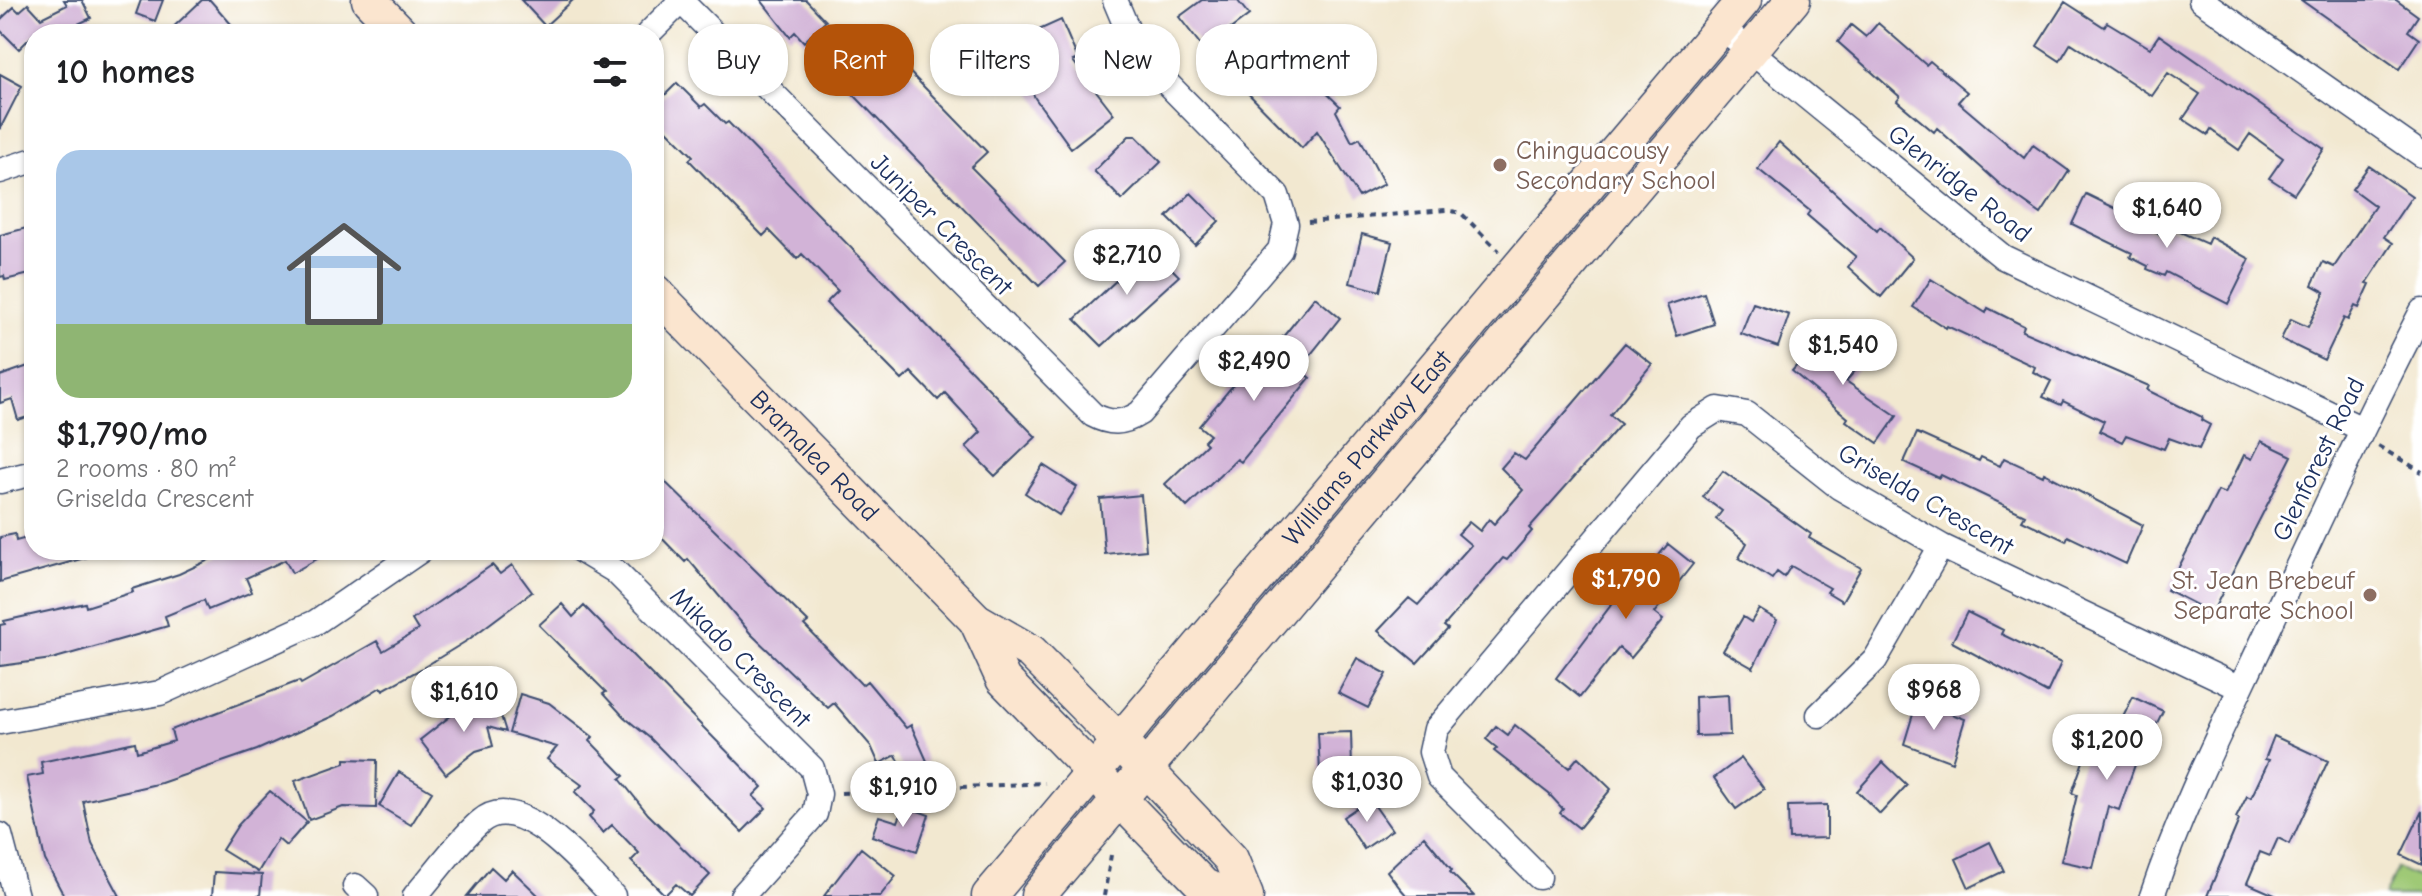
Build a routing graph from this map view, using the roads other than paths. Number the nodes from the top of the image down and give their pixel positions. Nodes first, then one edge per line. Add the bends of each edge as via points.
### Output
1 (369, 0) edge
2 (682, 0) edge
3 (1115, 0) edge
4 (1744, 0) edge
5 (1793, 0) edge
6 (2201, 0) edge
7 (392, 24) edge
8 (658, 24) edge
9 (1721, 27) junction
10 (1751, 52) junction
11 (2422, 155) edge
12 (24, 163) edge
13 (0, 171) edge
14 (664, 301) edge
15 (2422, 311) edge
16 (2360, 432) junction
17 (24, 475) edge
18 (0, 481) edge
19 (1941, 546) junction
20 (406, 560) edge
21 (597, 560) edge
22 (976, 620) junction
23 (2240, 688) junction
24 (1819, 715) dead end
25 (0, 722) edge
26 (1118, 740) junction
27 (1145, 769) junction
28 (1092, 771) junction
29 (1120, 799) junction
30 (0, 835) edge
31 (1539, 877) dead end
32 (16, 896) edge
33 (415, 896) edge
34 (613, 896) edge
35 (742, 896) edge
36 (989, 896) edge
37 (1038, 896) edge
38 (1228, 896) edge
39 (1246, 896) edge
40 (2152, 896) edge

1 - 7 main road
2 - 3 street, Juniper Crescent via 1093,415 1106,422 1126,422 1140,413 1280,250 1286,224 1277,195 1150,66
2 - 8 street
4 - 9 main road, Williams Parkway East
5 - 10 main road, Williams Parkway East
6 - 11 street
9 - 10 street, Glenridge Road
9 - 26 main road, Williams Parkway East
10 - 16 street, Glenridge Road via 2003,257
10 - 27 main road, Williams Parkway East
12 - 13 street
14 - 22 main road, Bramalea Road
15 - 16 street, Glenforest Road
16 - 23 street, Glenforest Road
17 - 18 street
19 - 23 street, Griselda Crescent
19 - 24 street via 1875,660
19 - 31 street, Griselda Crescent via 1839,487 1747,414 1718,409 1691,426 1436,729 1431,752 1439,777
20 - 25 street via 316,622 160,693
21 - 35 street, Mikado Crescent via 615,571 812,768 819,794 815,814
22 - 26 main road, Bramalea Road via 1031,652
22 - 28 main road, Bramalea Road via 1003,679
23 - 40 street, Glenforest Road via 2172,838
26 - 27 main road, Bramalea Road
26 - 28 main road, Williams Parkway East
27 - 29 main road, Williams Parkway East
27 - 39 main road, Bramalea Road via 1231,859
28 - 29 main road, Bramalea Road
28 - 36 main road, Williams Parkway East
29 - 37 main road, Williams Parkway East
29 - 38 main road, Bramalea Road via 1204,886
30 - 32 street
33 - 34 street via 482,819 509,812 530,818

